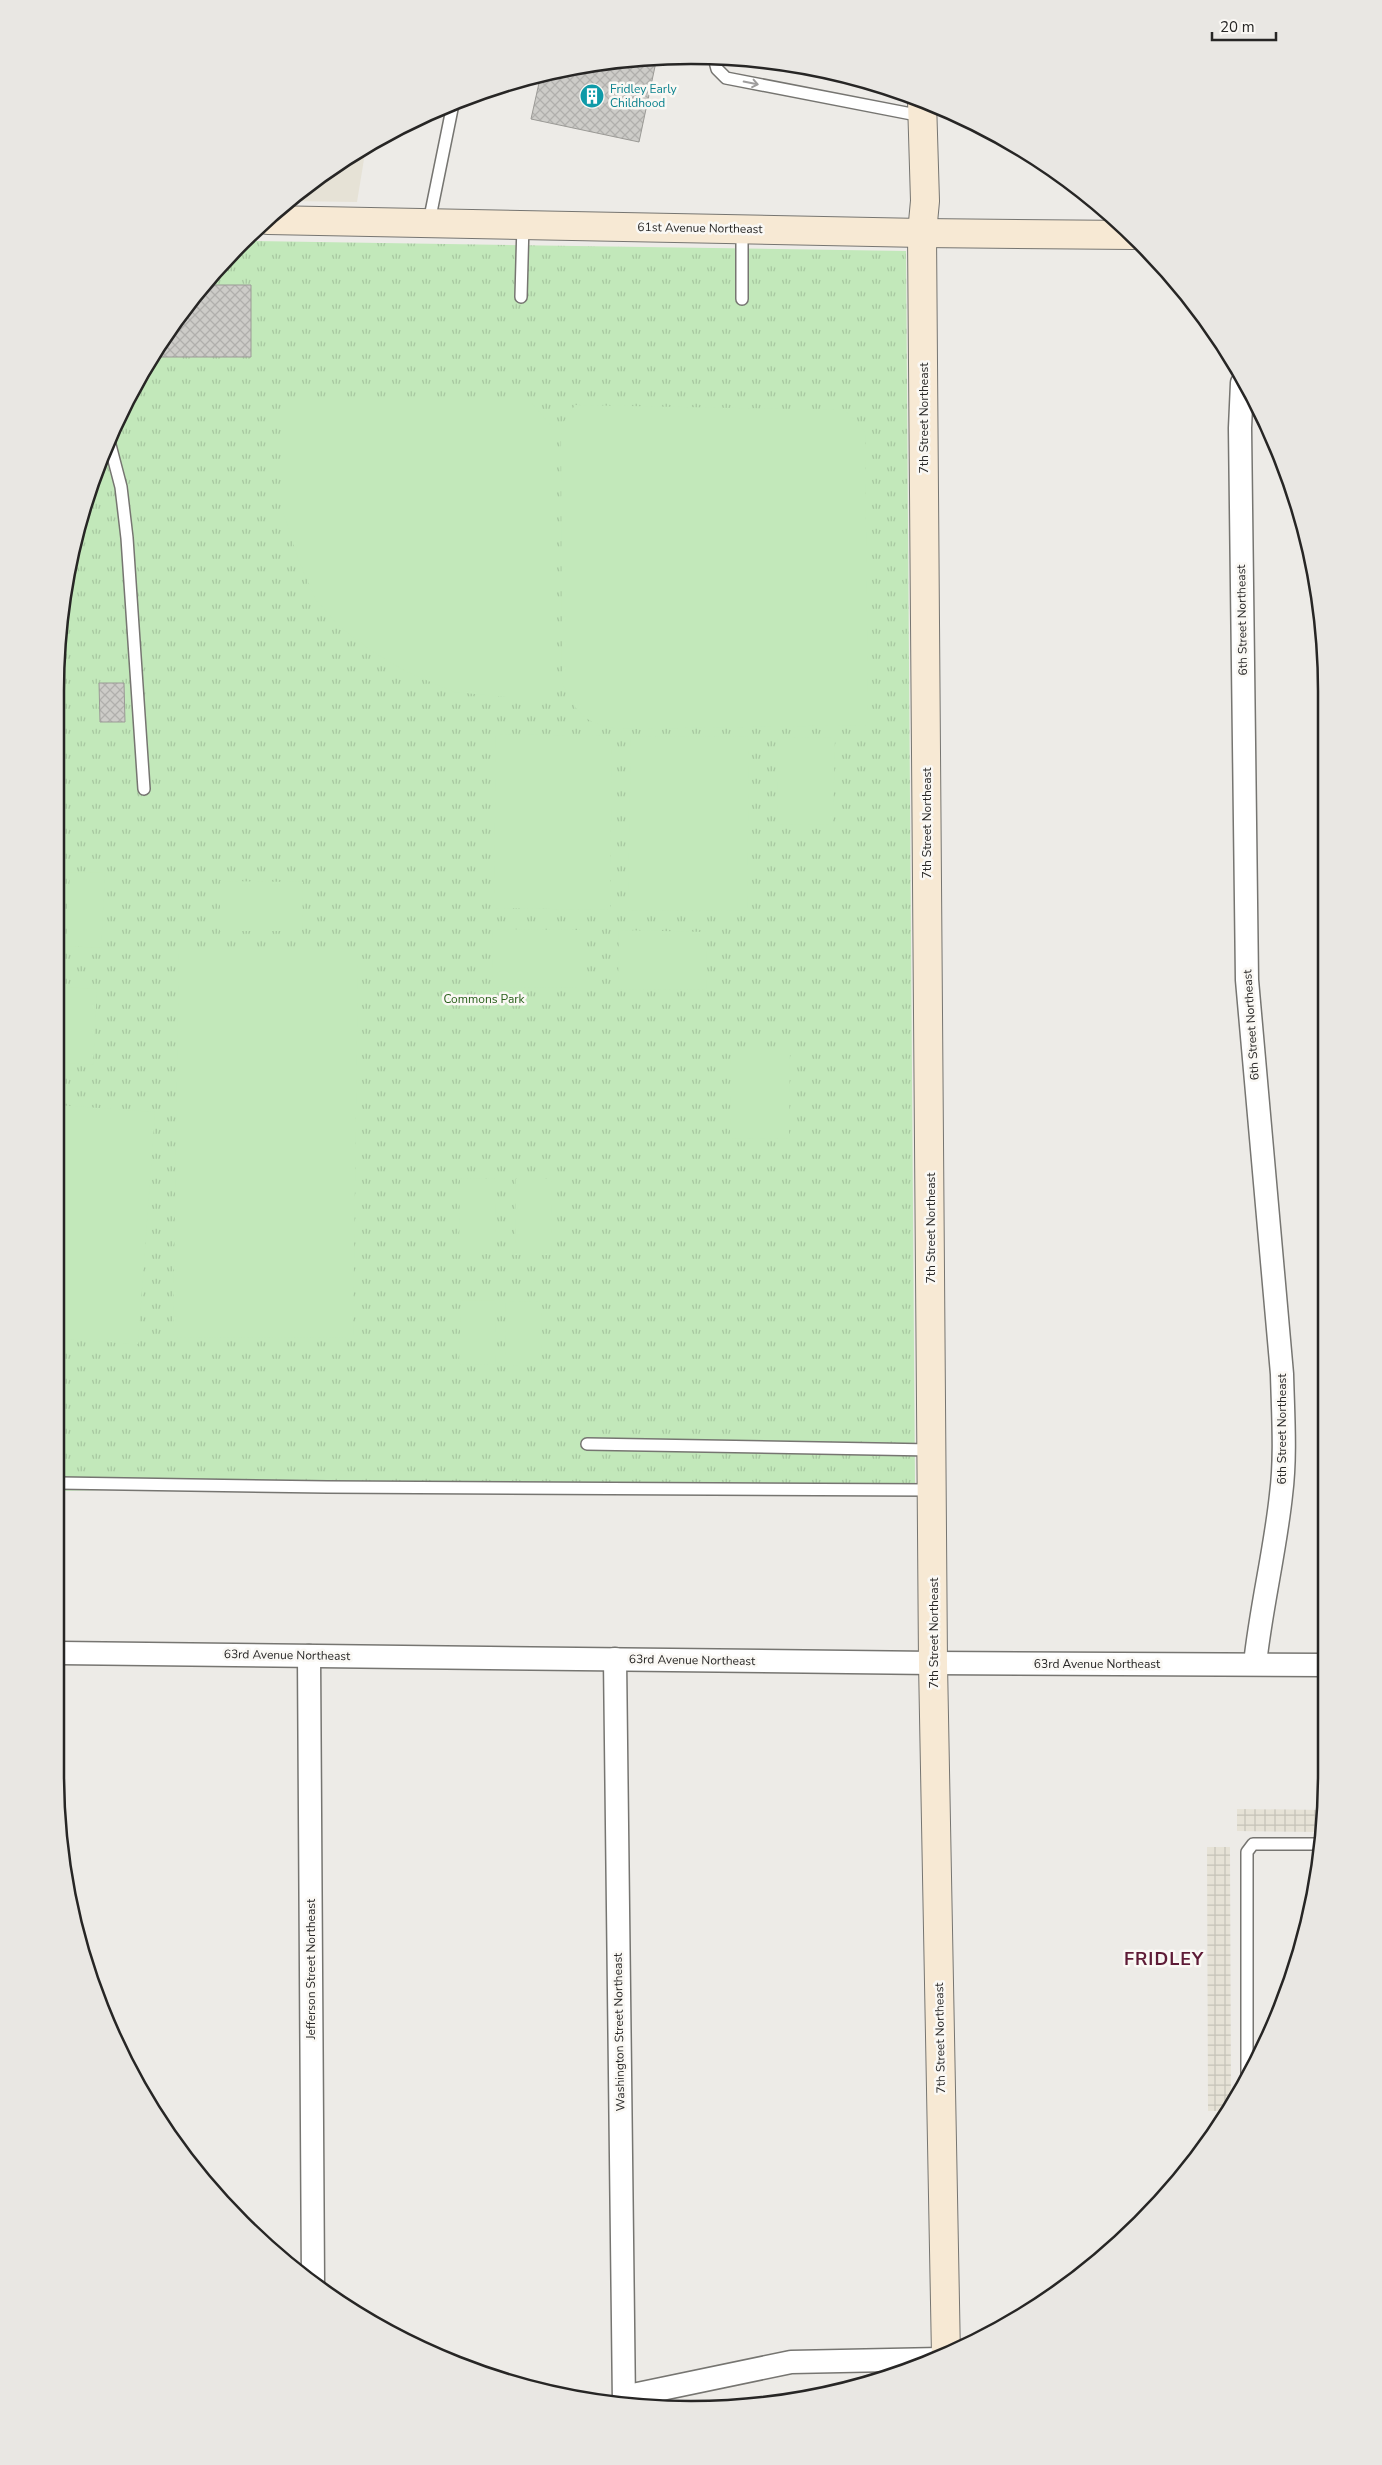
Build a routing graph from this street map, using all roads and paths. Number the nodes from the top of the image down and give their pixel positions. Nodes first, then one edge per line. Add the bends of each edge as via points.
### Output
1 (716, 65) edge
2 (922, 108) edge
3 (451, 111) edge
4 (276, 220) edge
5 (428, 222) junction
6 (523, 224) junction
7 (742, 229) junction
8 (922, 234) junction
9 (1122, 235) edge
10 (521, 296) dead end
11 (742, 299) dead end
12 (1242, 391) edge
13 (111, 450) edge
14 (144, 789) dead end
15 (587, 1444) dead end
16 (932, 1450) junction
17 (64, 1483) edge
18 (933, 1490) junction
19 (64, 1653) edge
20 (309, 1656) junction
21 (615, 1659) junction
22 (934, 1663) junction
23 (1255, 1664) junction
24 (1318, 1665) edge
25 (1314, 1844) edge
26 (1247, 2064) edge
27 (313, 2275) edge
28 (946, 2347) edge
29 (916, 2359) edge
30 (624, 2397) edge
31 (627, 2398) edge

1 -> 2 lane via 726,78
2 - 8 street, 7th Street Northeast via 925,201
3 - 5 lane
4 - 5 street, 61st Avenue Northeast
5 - 6 street, 61st Avenue Northeast
6 - 7 street, 61st Avenue Northeast
6 - 10 lane
7 - 8 street, 61st Avenue Northeast
7 - 11 lane
8 - 9 street, 61st Avenue Northeast
8 - 16 street, 7th Street Northeast
12 - 23 street, 6th Street Northeast via 1247,980 1282,1374 1283,1434 1282,1494
13 - 14 lane via 121,487 127,538
15 - 16 lane
16 - 18 street, 7th Street Northeast
17 - 18 lane
18 - 22 street, 7th Street Northeast
19 - 20 street, 63rd Avenue Northeast
20 - 21 street, 63rd Avenue Northeast
20 - 27 street, Jefferson Street Northeast
21 - 22 street, 63rd Avenue Northeast
21 - 30 street, Washington Street Northeast
22 - 23 street, 63rd Avenue Northeast
22 - 28 street, 7th Street Northeast
23 - 24 street, 63rd Avenue Northeast
25 - 26 lane via 1254,1844 1247,1852
29 - 31 street via 791,2362

